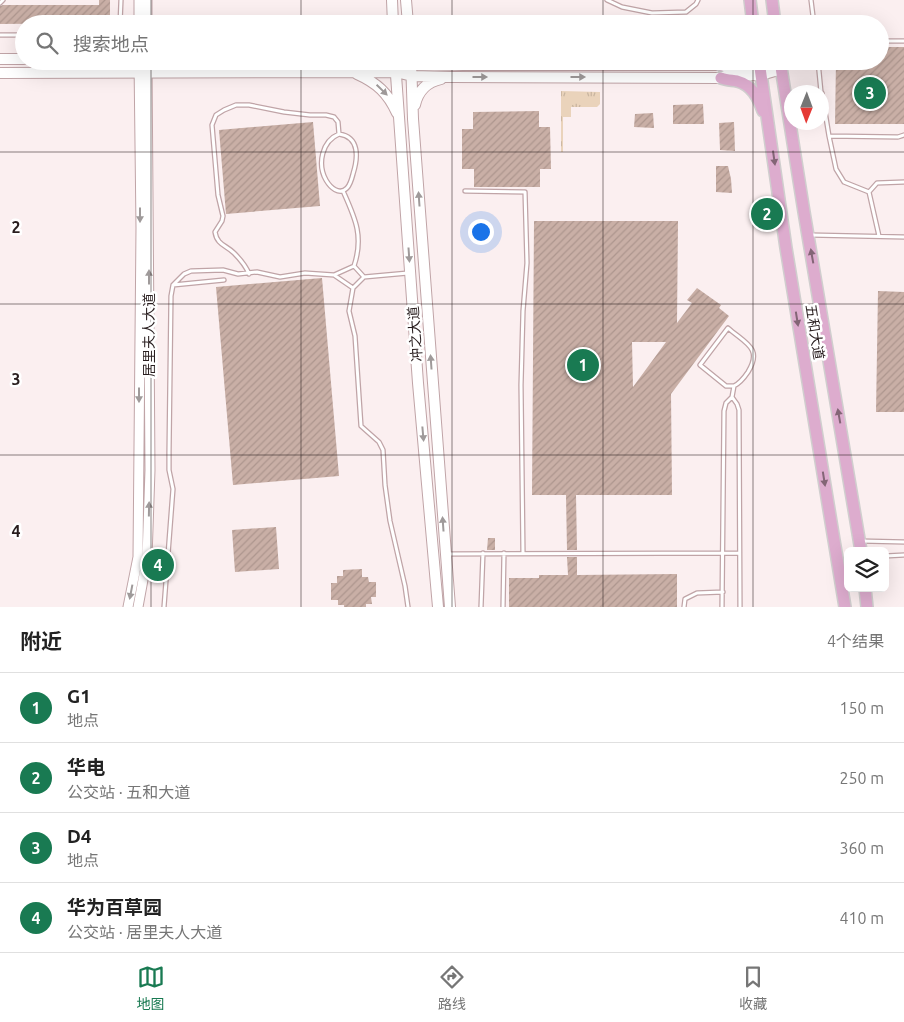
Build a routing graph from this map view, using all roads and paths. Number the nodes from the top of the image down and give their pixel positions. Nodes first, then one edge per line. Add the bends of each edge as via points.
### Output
1 (3, 0) edge
2 (121, 0) edge
3 (139, 0) edge
4 (147, 0) edge
5 (392, 0) edge
6 (406, 0) edge
7 (607, 0) edge
8 (698, 0) edge
9 (750, 0) edge
10 (772, 0) edge
11 (811, 0) edge
12 (0, 3) edge
13 (120, 15) edge
14 (139, 15) edge
15 (147, 15) edge
16 (393, 15) edge
17 (408, 15) edge
18 (751, 15) edge
19 (774, 15) edge
20 (813, 15) edge
21 (0, 35) edge
22 (15, 35) edge
23 (889, 41) edge
24 (904, 41) edge
25 (0, 59) edge
26 (15, 59) edge
27 (142, 70) edge
28 (144, 70) edge
29 (370, 70) edge
30 (396, 70) edge
31 (401, 70) edge
32 (412, 70) edge
33 (752, 70) edge
34 (760, 70) edge
35 (782, 70) edge
36 (819, 70) edge
37 (353, 72) junction
38 (0, 73) edge
39 (143, 73) junction
40 (412, 76) junction
41 (453, 77) junction
42 (721, 78) junction
43 (821, 85) edge
44 (400, 119) junction
45 (413, 119) junction
46 (770, 128) junction
47 (828, 130) edge
48 (339, 134) junction
49 (904, 135) edge
50 (829, 136) junction
51 (904, 182) edge
52 (343, 191) junction
53 (464, 191) dead end
54 (869, 192) junction
55 (808, 235) junction
56 (879, 236) junction
57 (904, 236) edge
58 (354, 266) junction
59 (410, 273) junction
60 (249, 274) junction
61 (334, 275) junction
62 (364, 277) junction
63 (224, 280) dead end
64 (173, 285) junction
65 (353, 288) junction
66 (734, 386) junction
67 (732, 397) junction
68 (904, 542) edge
69 (861, 546) edge
70 (483, 553) junction
71 (504, 553) junction
72 (523, 553) junction
73 (723, 553) junction
74 (739, 553) junction
75 (445, 554) junction
76 (904, 555) edge
77 (889, 556) edge
78 (723, 592) junction
79 (865, 592) edge
80 (128, 607) edge
81 (138, 607) edge
82 (164, 607) edge
83 (408, 607) edge
84 (438, 607) edge
85 (450, 607) edge
86 (481, 607) edge
87 (503, 607) edge
88 (684, 607) edge
89 (722, 607) edge
90 (740, 607) edge
91 (845, 607) edge
92 (867, 607) edge

1 - 12 lane
2 - 13 lane
3 - 14 street
4 - 15 street
5 - 16 main road
6 - 17 main road
7 - 8 lane via 622,7 652,13 686,12
9 - 18 main road
10 - 19 main road
11 - 20 lane
21 - 22 lane
23 - 24 lane
25 - 26 main road
27 - 39 street, 居里夫人大道
28 - 39 street, 居里夫人大道
29 - 37 main road
30 - 44 main road, 冲之大道
31 - 40 main road
32 - 40 main road, 冲之大道
33 - 42 main road
34 - 46 main road, 五和大道
35 - 55 main road, 五和大道
36 - 43 lane
37 - 39 main road
37 -> 44 main road via 384,92
38 - 39 main road
39 -> 80 street, 居里夫人大道 via 138,557
81 -> 39 street, 居里夫人大道 via 146,558 150,470
40 - 41 main road
40 - 45 main road, 冲之大道
41 -> 42 main road
41 - 45 main road via 432,81 424,87 415,102
42 - 46 main road via 743,83 752,89
44 -> 59 main road, 冲之大道
75 -> 45 main road, 冲之大道
46 -> 91 main road, 五和大道 via 786,248
47 - 50 lane
48 - 52 lane via 352,140 357,158 350,183
48 - 52 lane via 325,146 322,169 331,187
48 - 60 lane via 338,122 326,114 310,115 236,105 216,115 212,132 223,216 215,232 216,238 234,253
49 - 50 lane
50 - 54 lane via 836,169 844,182
51 - 54 lane via 878,183
52 - 58 lane via 358,229
53 - 72 lane via 525,192 527,263 520,385
54 - 56 lane
55 - 56 lane
69 -> 55 main road, 五和大道
56 - 57 lane
58 - 61 lane
58 - 62 lane
59 - 62 lane
59 -> 84 main road, 冲之大道
60 - 61 lane via 258,272 280,277 305,272
60 - 64 lane via 223,270 191,271
61 - 65 lane
62 - 65 lane
63 - 64 lane
64 - 82 lane via 169,470 173,489
65 - 83 lane via 349,313 355,336 361,426 383,450 390,521
66 - 66 lane via 726,386 700,365 728,328 755,354 748,373
66 - 67 lane
67 - 73 lane via 724,410
67 - 74 lane via 739,410
68 - 69 lane
70 - 71 lane
70 - 75 lane
70 - 86 lane
71 - 72 lane
71 - 87 lane
72 - 73 lane
73 - 74 lane
73 - 78 lane
74 - 90 lane
75 - 85 main road, 冲之大道
76 - 77 lane
78 - 88 lane via 698,593 686,599
78 - 89 lane
79 - 92 main road

